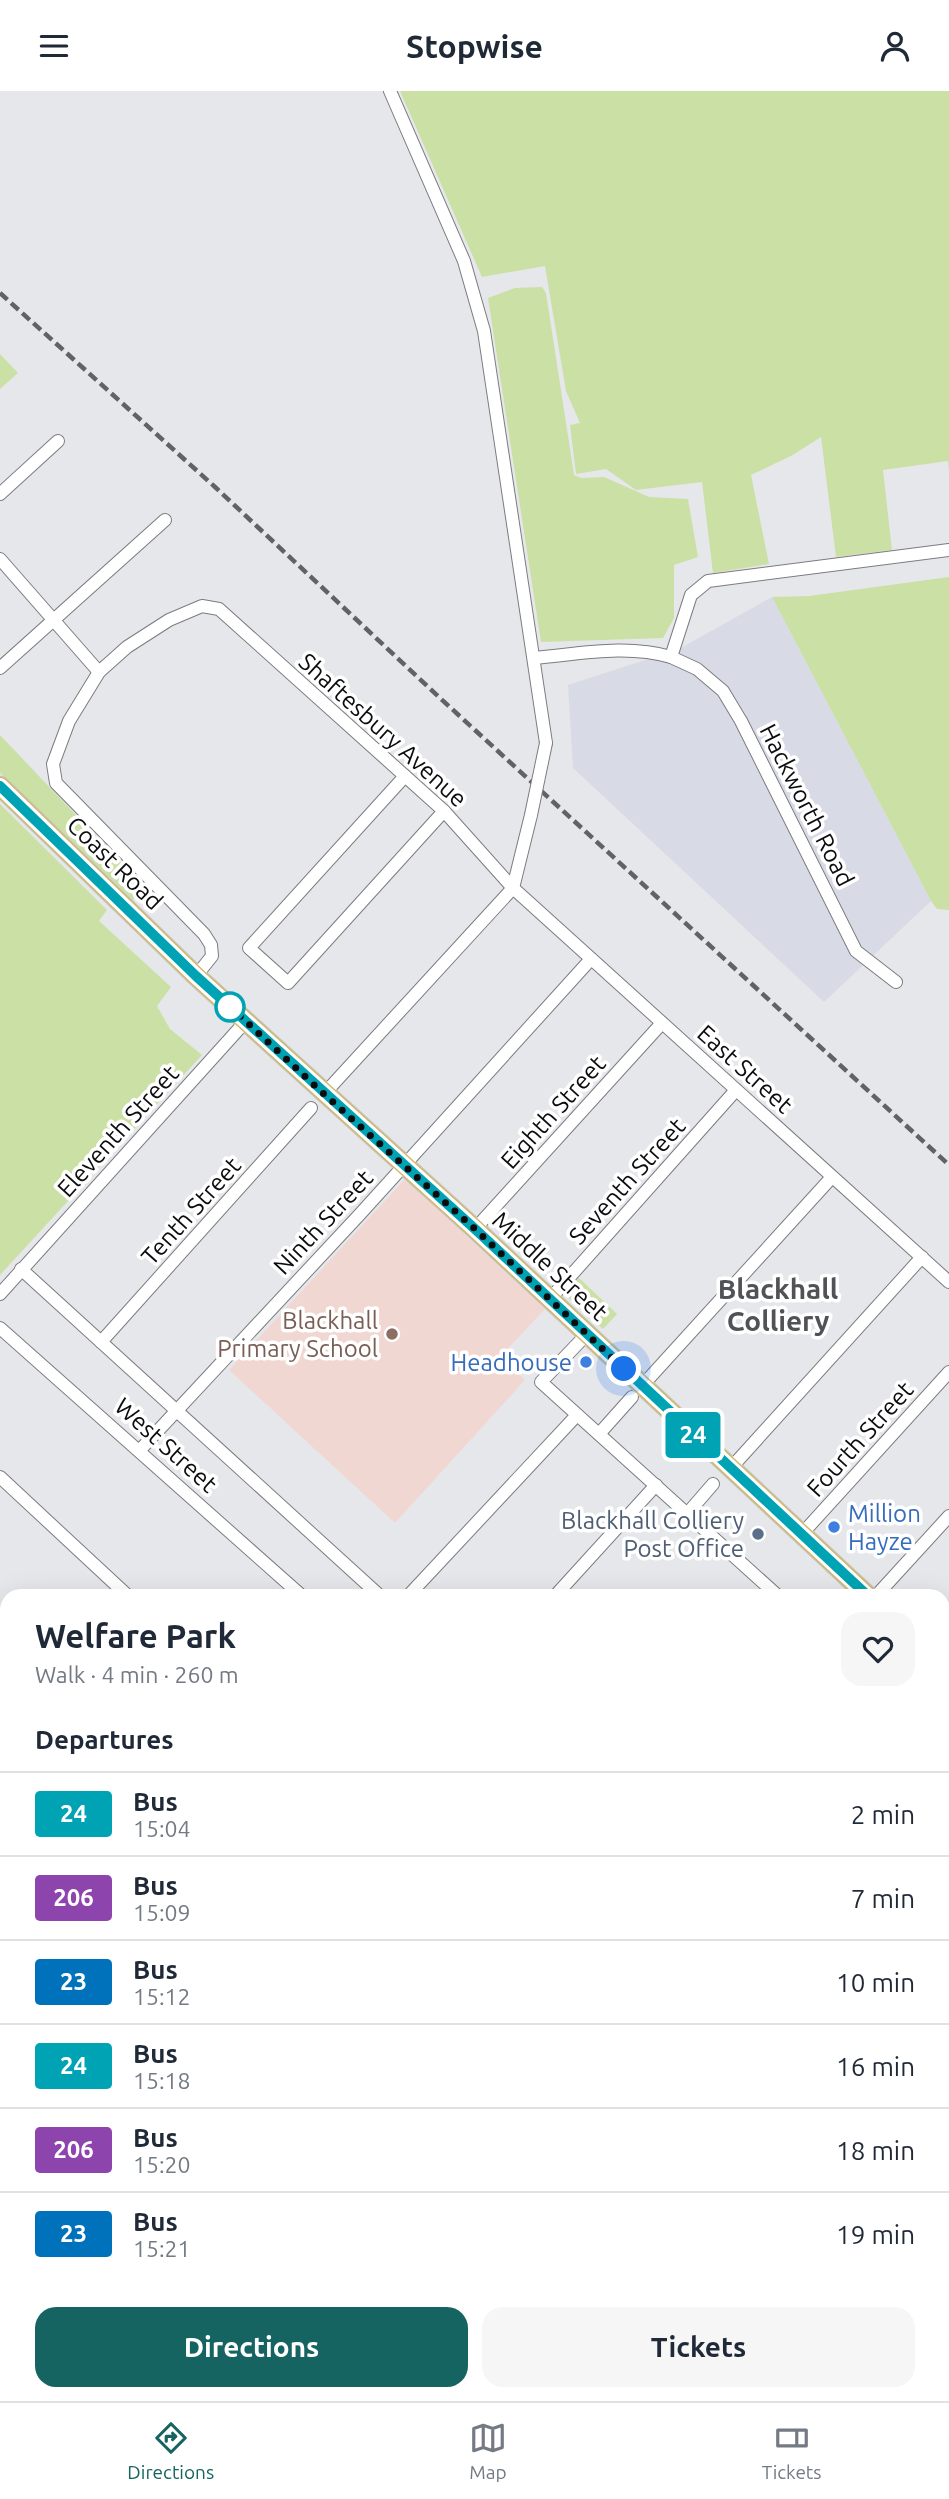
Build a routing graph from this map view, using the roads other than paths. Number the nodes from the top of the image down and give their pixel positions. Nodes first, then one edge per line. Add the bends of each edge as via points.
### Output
1 (390, 91) edge
2 (58, 441) dead end
3 (0, 493) edge
4 (165, 520) dead end
5 (949, 550) edge
6 (0, 559) edge
7 (54, 620) junction
8 (671, 657) junction
9 (534, 658) junction
10 (0, 668) edge
11 (99, 672) junction
12 (405, 776) junction
13 (0, 786) edge
14 (444, 811) junction
15 (513, 888) junction
16 (591, 959) junction
17 (196, 976) junction
18 (896, 982) dead end
19 (246, 1021) junction
20 (662, 1023) junction
21 (736, 1090) junction
22 (318, 1101) junction
23 (404, 1165) junction
24 (832, 1177) junction
25 (475, 1229) junction
26 (922, 1257) junction
27 (21, 1269) junction
28 (949, 1282) edge
29 (0, 1294) edge
30 (550, 1299) junction
31 (0, 1328) edge
32 (587, 1334) junction
33 (101, 1342) junction
34 (949, 1372) edge
35 (637, 1392) junction
36 (178, 1410) junction
37 (577, 1415) junction
38 (599, 1434) junction
39 (140, 1450) junction
40 (730, 1469) junction
41 (0, 1477) edge
42 (713, 1484) dead end
43 (656, 1485) junction
44 (687, 1514) junction
45 (949, 1516) edge
46 (802, 1535) junction
47 (120, 1589) edge
48 (295, 1589) edge
49 (372, 1589) edge
50 (415, 1589) edge
51 (561, 1589) edge
52 (770, 1589) edge
53 (860, 1589) edge
54 (882, 1589) edge

1 - 9 street via 477,300
2 - 3 street
4 - 7 street
5 - 8 street via 708,582 691,595
6 - 7 street
7 - 10 street
7 - 11 street
8 - 9 street, Hackworth Road via 629,649
8 - 18 street, Hackworth Road via 697,669 723,691 856,951
9 - 15 street, bridge via 546,743
11 - 12 street, Shaftesbury Avenue via 169,619 202,606 219,609
11 - 17 street via 69,721 53,764 56,783 204,934 212,956
12 - 14 street, Shaftesbury Avenue
12 - 14 street via 249,948 268,966 288,983
13 - 17 main road, Coast Road
14 - 15 street, Shaftesbury Avenue
15 - 16 street, East Street
15 - 22 street, Tenth Street
16 - 20 street, East Street
16 - 23 street, Ninth Street
17 - 19 main road, Middle Street
19 - 22 main road, Middle Street
19 - 27 street, Eleventh Street
20 - 21 street, East Street
20 - 25 street, Eighth Street
21 - 24 street, East Street
21 - 30 street, Seventh Street
22 - 23 main road, Middle Street
22 - 33 street, Tenth Street
23 - 25 main road, Middle Street
23 - 36 street, Ninth Street
24 - 26 street, East Street
24 - 35 street
25 - 30 main road, Middle Street
26 - 28 street, East Street
26 - 40 street
27 - 29 street, Eleventh Street
27 - 33 street
30 - 32 main road, Middle Street
31 - 39 street, West Street
32 - 35 main road, Middle Street
32 - 37 street via 541,1382
33 - 36 street
34 - 46 street, Fourth Street
35 - 38 street
35 - 40 main road, Middle Street
36 - 39 street, Ninth Street
36 - 49 street
37 - 38 street
37 - 50 street
38 - 43 street
39 - 48 street, West Street
40 - 46 main road, Middle Street
41 - 47 street
42 - 44 street
43 - 44 street
43 - 51 street
44 - 52 street
45 - 54 street
46 - 53 main road, Middle Street

